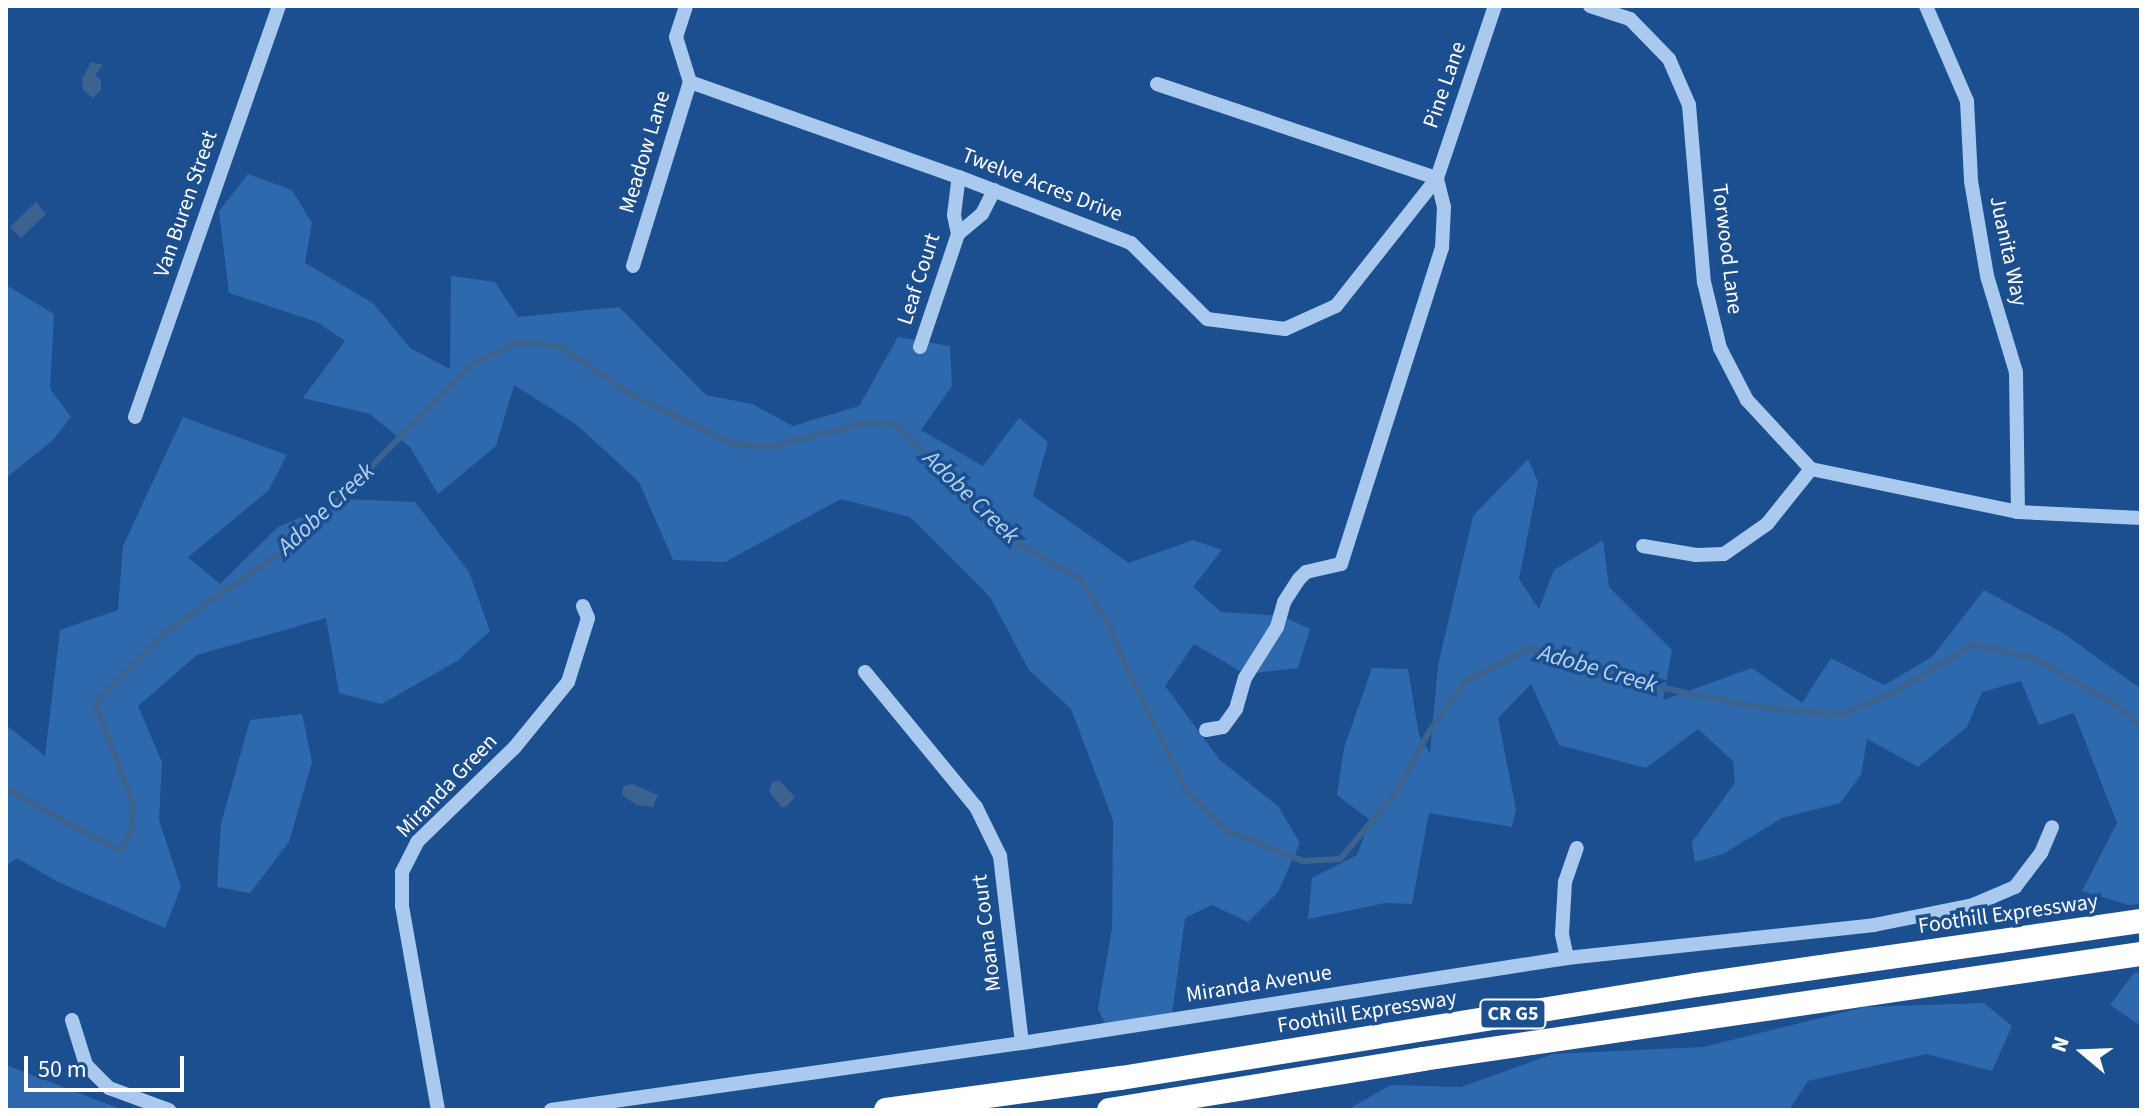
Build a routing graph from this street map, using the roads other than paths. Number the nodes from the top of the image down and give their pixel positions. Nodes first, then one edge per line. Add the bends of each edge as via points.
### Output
1 (279, 6) edge
2 (686, 6) edge
3 (1495, 6) edge
4 (1590, 6) edge
5 (1926, 6) edge
6 (690, 82) junction
7 (1157, 84) dead end
8 (959, 177) junction
9 (1437, 178) junction
10 (994, 190) junction
11 (958, 234) junction
12 (633, 266) dead end
13 (920, 347) dead end
14 (135, 417) dead end
15 (1811, 469) junction
16 (2018, 512) junction
17 (2141, 518) edge
18 (1643, 546) dead end
19 (583, 606) dead end
20 (865, 672) dead end
21 (1206, 730) dead end
22 (2052, 827) dead end
23 (1577, 848) dead end
24 (2141, 921) edge
25 (2141, 954) edge
26 (1567, 958) junction
27 (72, 1020) dead end
28 (1022, 1043) junction
29 (169, 1110) edge
30 (438, 1110) edge
31 (551, 1110) edge
32 (886, 1110) edge
33 (1109, 1110) edge

1 - 14 street, Van Buren Street
2 - 6 street, Meadow Lane via 676,37
3 - 9 street, Pine Lane
4 - 15 street, Torwood Lane via 1630,19 1669,59 1689,105 1704,282 1720,348 1747,400
5 - 16 street, Juanita Way via 1967,101 1971,181 1987,276 2016,372
6 - 8 street, Twelve Acres Drive
6 - 12 street, Meadow Lane
7 - 9 street
8 - 10 street, Twelve Acres Drive
8 - 11 street, Leaf Court via 954,215
9 - 10 street, Twelve Acres Drive via 1336,306 1285,329 1207,319 1131,243
9 - 21 street via 1444,207 1442,248 1341,564 1306,572 1299,579 1250,669 1236,709 1223,727
10 - 11 street via 982,214
11 - 13 street, Leaf Court
15 - 16 street
15 - 18 street via 1767,524 1724,554
16 - 17 street
19 - 30 street, Miranda Green via 588,618 568,682 515,747 417,842 402,872 402,906
20 - 28 street, Moana Court via 976,807 1000,856
22 - 26 street, Miranda Avenue via 2041,853 2015,887 1973,905 1874,925
23 - 26 street via 1565,882 1562,934
24 - 32 highway, Foothill Expressway / CR G5
25 - 33 highway, CR G5
26 - 28 street, Miranda Avenue
27 - 29 street via 86,1065 109,1088
28 - 31 street, Miranda Avenue

